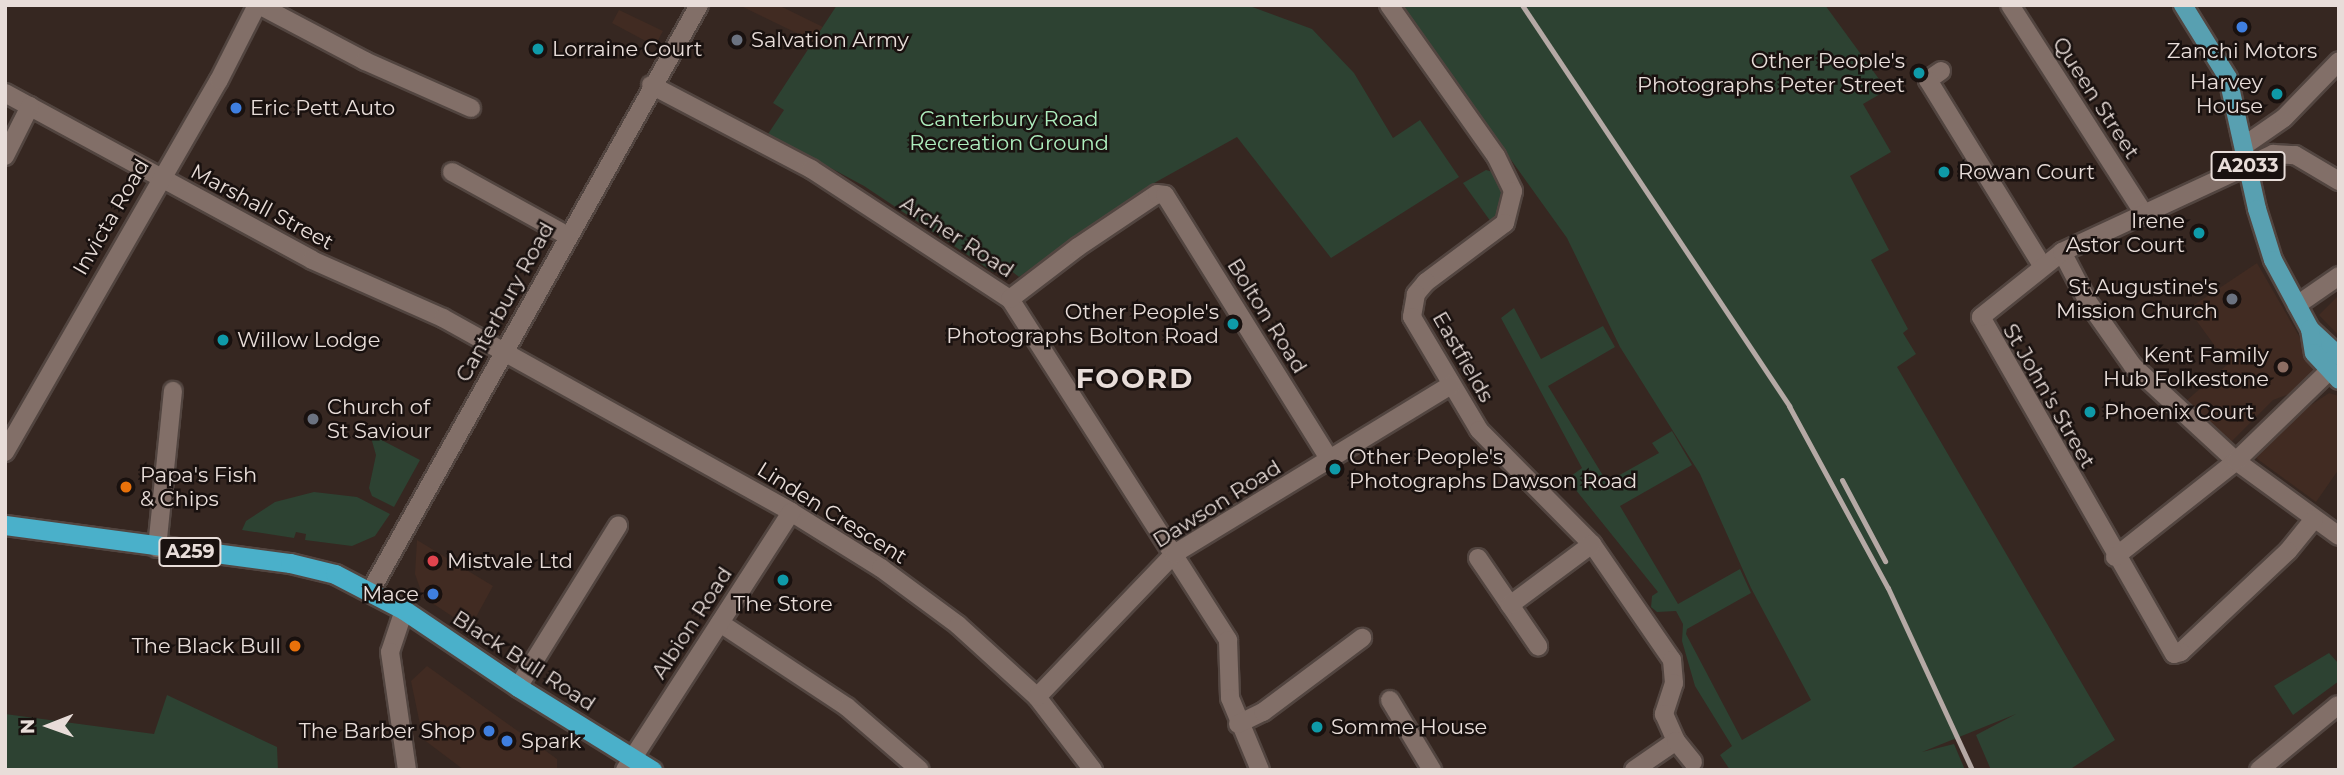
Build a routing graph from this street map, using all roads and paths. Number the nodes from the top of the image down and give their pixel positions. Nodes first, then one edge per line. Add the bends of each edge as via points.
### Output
1 (258, 5) edge
2 (699, 5) edge
3 (1389, 5) edge
4 (2010, 5) edge
5 (2183, 5) edge
6 (2339, 61) edge
7 (1941, 71) dead end
8 (651, 85) junction
9 (5, 93) edge
10 (30, 106) junction
11 (471, 107) dead end
12 (2245, 145) junction
13 (5, 156) edge
14 (2248, 166) junction
15 (452, 172) dead end
16 (159, 178) junction
17 (2339, 181) edge
18 (2145, 215) junction
19 (568, 236) junction
20 (2062, 252) junction
21 (2042, 265) junction
22 (2339, 276) edge
23 (1010, 299) junction
24 (2297, 305) junction
25 (2310, 329) junction
26 (503, 351) junction
27 (2339, 356) edge
28 (2334, 376) edge
29 (1451, 385) junction
30 (173, 391) dead end
31 (5, 452) edge
32 (1330, 460) junction
33 (2236, 461) junction
34 (791, 512) junction
35 (2314, 519) junction
36 (5, 526) edge
37 (618, 526) dead end
38 (2339, 536) edge
39 (1592, 544) junction
40 (157, 548) junction
41 (1174, 554) junction
42 (2115, 557) junction
43 (1478, 558) dead end
44 (371, 590) junction
45 (1510, 605) junction
46 (404, 610) junction
47 (720, 622) junction
48 (1362, 638) dead end
49 (1538, 646) dead end
50 (518, 687) junction
51 (1037, 696) junction
52 (1390, 700) dead end
53 (2338, 705) edge
54 (1238, 724) junction
55 (1676, 741) junction
56 (1693, 762) dead end
57 (628, 764) edge
58 (2264, 768) edge
59 (407, 770) edge
60 (652, 770) edge
61 (920, 770) edge
62 (1093, 770) edge
63 (1260, 770) edge
64 (1432, 770) edge
65 (1634, 770) edge

1 - 11 street via 365,61
1 - 16 street, Invicta Road
2 - 8 street, Canterbury Road
3 - 29 street, Eastfields via 1496,156 1513,191 1505,223 1426,282 1413,303 1412,317
4 - 18 street, Queen Street
5 - 12 main road, A2033 via 2228,78
6 - 12 street via 2284,118
7 - 21 street via 1928,80
8 - 19 street, Canterbury Road
8 - 23 street, Archer Road via 811,170
9 - 10 street, Marshall Street
10 - 13 street
10 - 16 street, Marshall Street
12 - 14 main road, A2033
14 - 17 street, St John's Street via 2283,153
14 - 18 street, St John's Street
14 - 24 main road, A2033 via 2264,238
15 - 19 street
16 - 26 street, Marshall Street via 323,265 443,318
16 - 31 street, Invicta Road
18 - 20 street, St John's Street
19 - 26 street, Canterbury Road
20 - 21 street, St John's Street
20 - 33 street via 2088,302 2133,366
21 - 42 street, St John's Street via 1996,302 1981,317 1981,324
22 - 24 street
23 - 32 street, Bolton Road via 1157,194 1165,195
23 - 41 street, Archer Road
24 - 25 main road, A2033
25 - 27 main road, A2033
25 - 28 main road, A2033 via 2314,353
26 - 34 street, Linden Crescent
26 - 44 street, Canterbury Road
28 - 33 street
29 - 32 street, Dawson Road
29 - 39 street, Eastfields via 1488,441
30 - 40 street
32 - 41 street, Dawson Road
33 - 35 street
33 - 42 street
34 - 47 street, Albion Road
34 - 51 street, Linden Crescent via 881,568 958,625
35 - 38 street
35 - 42 street, St John's Street via 2288,551 2174,654
36 - 40 highway, A259
37 - 50 street
39 - 45 street
39 - 55 street, Eastfields via 1672,660 1674,683 1664,714
40 - 44 highway, A259 via 313,567
41 - 51 street, Dawson Road
41 - 54 street, Archer Road via 1228,640 1230,698
43 - 45 street
44 - 46 highway, Black Bull Road / A259
45 - 49 street
46 - 50 highway, Black Bull Road / A259
46 - 59 street via 390,652
47 - 57 street, Albion Road
47 - 61 street via 847,707
48 - 54 street via 1263,712
50 - 57 highway, Black Bull Road / A259
51 - 62 street, Linden Crescent
52 - 64 street
53 - 58 street
54 - 63 street, Archer Road
55 - 56 street
55 - 65 street
57 - 60 highway, Black Bull Road / A259

